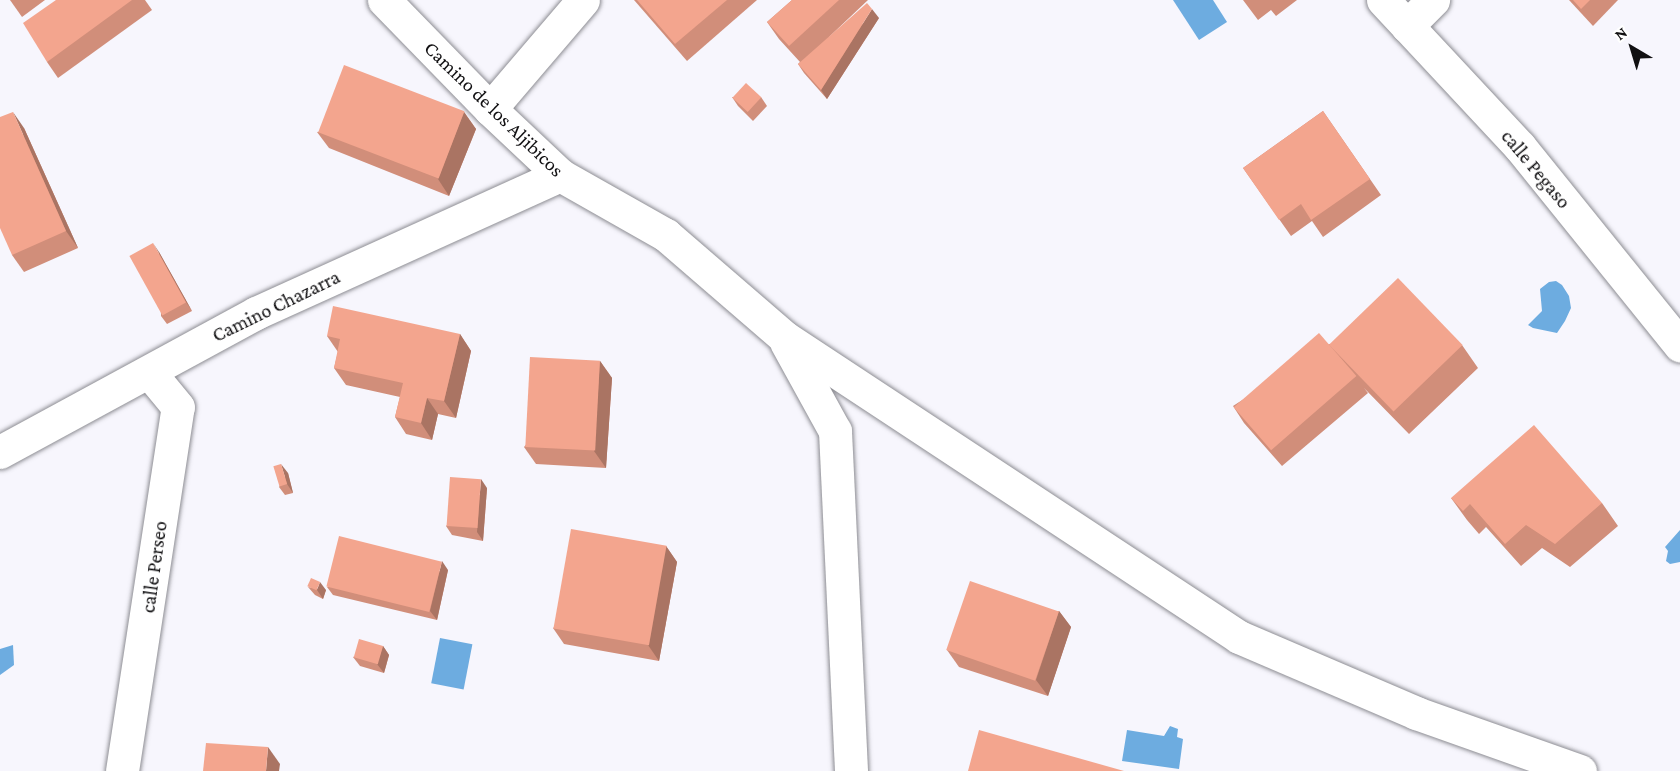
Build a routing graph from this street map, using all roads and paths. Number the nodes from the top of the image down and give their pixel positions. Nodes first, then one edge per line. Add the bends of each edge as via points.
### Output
1 (384, 0) edge
2 (583, 0) edge
3 (1383, 0) edge
4 (1434, 0) edge
5 (1407, 26) junction
6 (490, 109) junction
7 (560, 175) junction
8 (784, 337) junction
9 (1680, 345) edge
10 (149, 372) junction
11 (2, 443) edge
12 (122, 771) edge
13 (851, 771) edge
14 (1580, 771) edge

1 - 6 street, Camino de los Aljibicos
2 - 6 street
3 - 5 street, calle Pegaso
4 - 5 street
5 - 9 street, calle Pegaso via 1520,147
6 - 7 street, Camino de los Aljibicos
7 - 8 street, Camino de los Aljibicos via 666,235
7 - 10 street, Camino Chazarra via 256,313
8 - 13 street via 835,431
8 - 14 street via 1239,637 1416,713
10 - 11 street, Camino Chazarra
10 - 12 street, calle Perseo via 178,407

